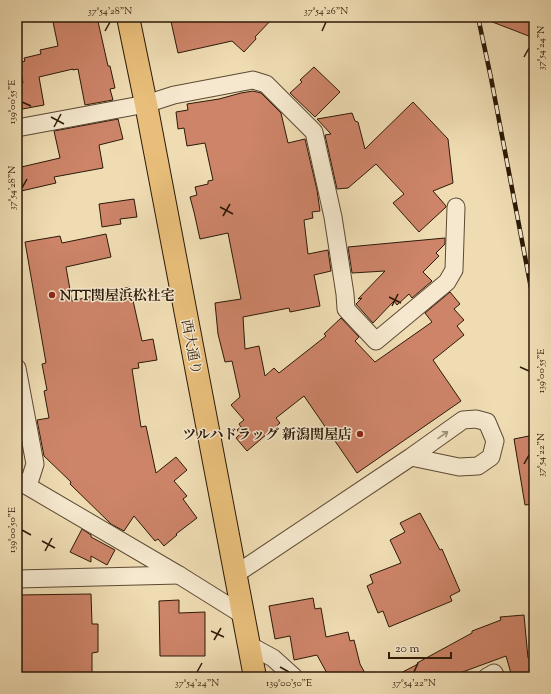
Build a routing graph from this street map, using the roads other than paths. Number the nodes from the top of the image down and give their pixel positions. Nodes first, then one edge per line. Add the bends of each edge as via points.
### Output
1 (128, 17) edge
2 (146, 104) junction
3 (17, 128) edge
4 (456, 207) dead end
5 (17, 368) edge
6 (411, 457) dead end
7 (22, 483) edge
8 (236, 574) junction
9 (179, 575) junction
10 (17, 579) edge
11 (243, 615) junction
12 (249, 645) junction
13 (255, 677) edge
14 (294, 677) edge
15 (487, 677) edge
16 (496, 677) edge

1 - 2 highway, 西大通り
2 - 3 street
2 - 4 street via 253,80 266,84 314,132 333,217 346,309 376,341 447,282 454,270
2 - 8 highway, 西大通り
5 - 7 street via 35,464
6 - 8 street
7 - 9 street
8 - 11 highway, 西大通り
9 - 10 street
9 - 11 street
11 - 12 highway, 西大通り
12 - 13 highway, 西大通り
12 - 14 street via 273,658
15 - 16 street via 494,673

